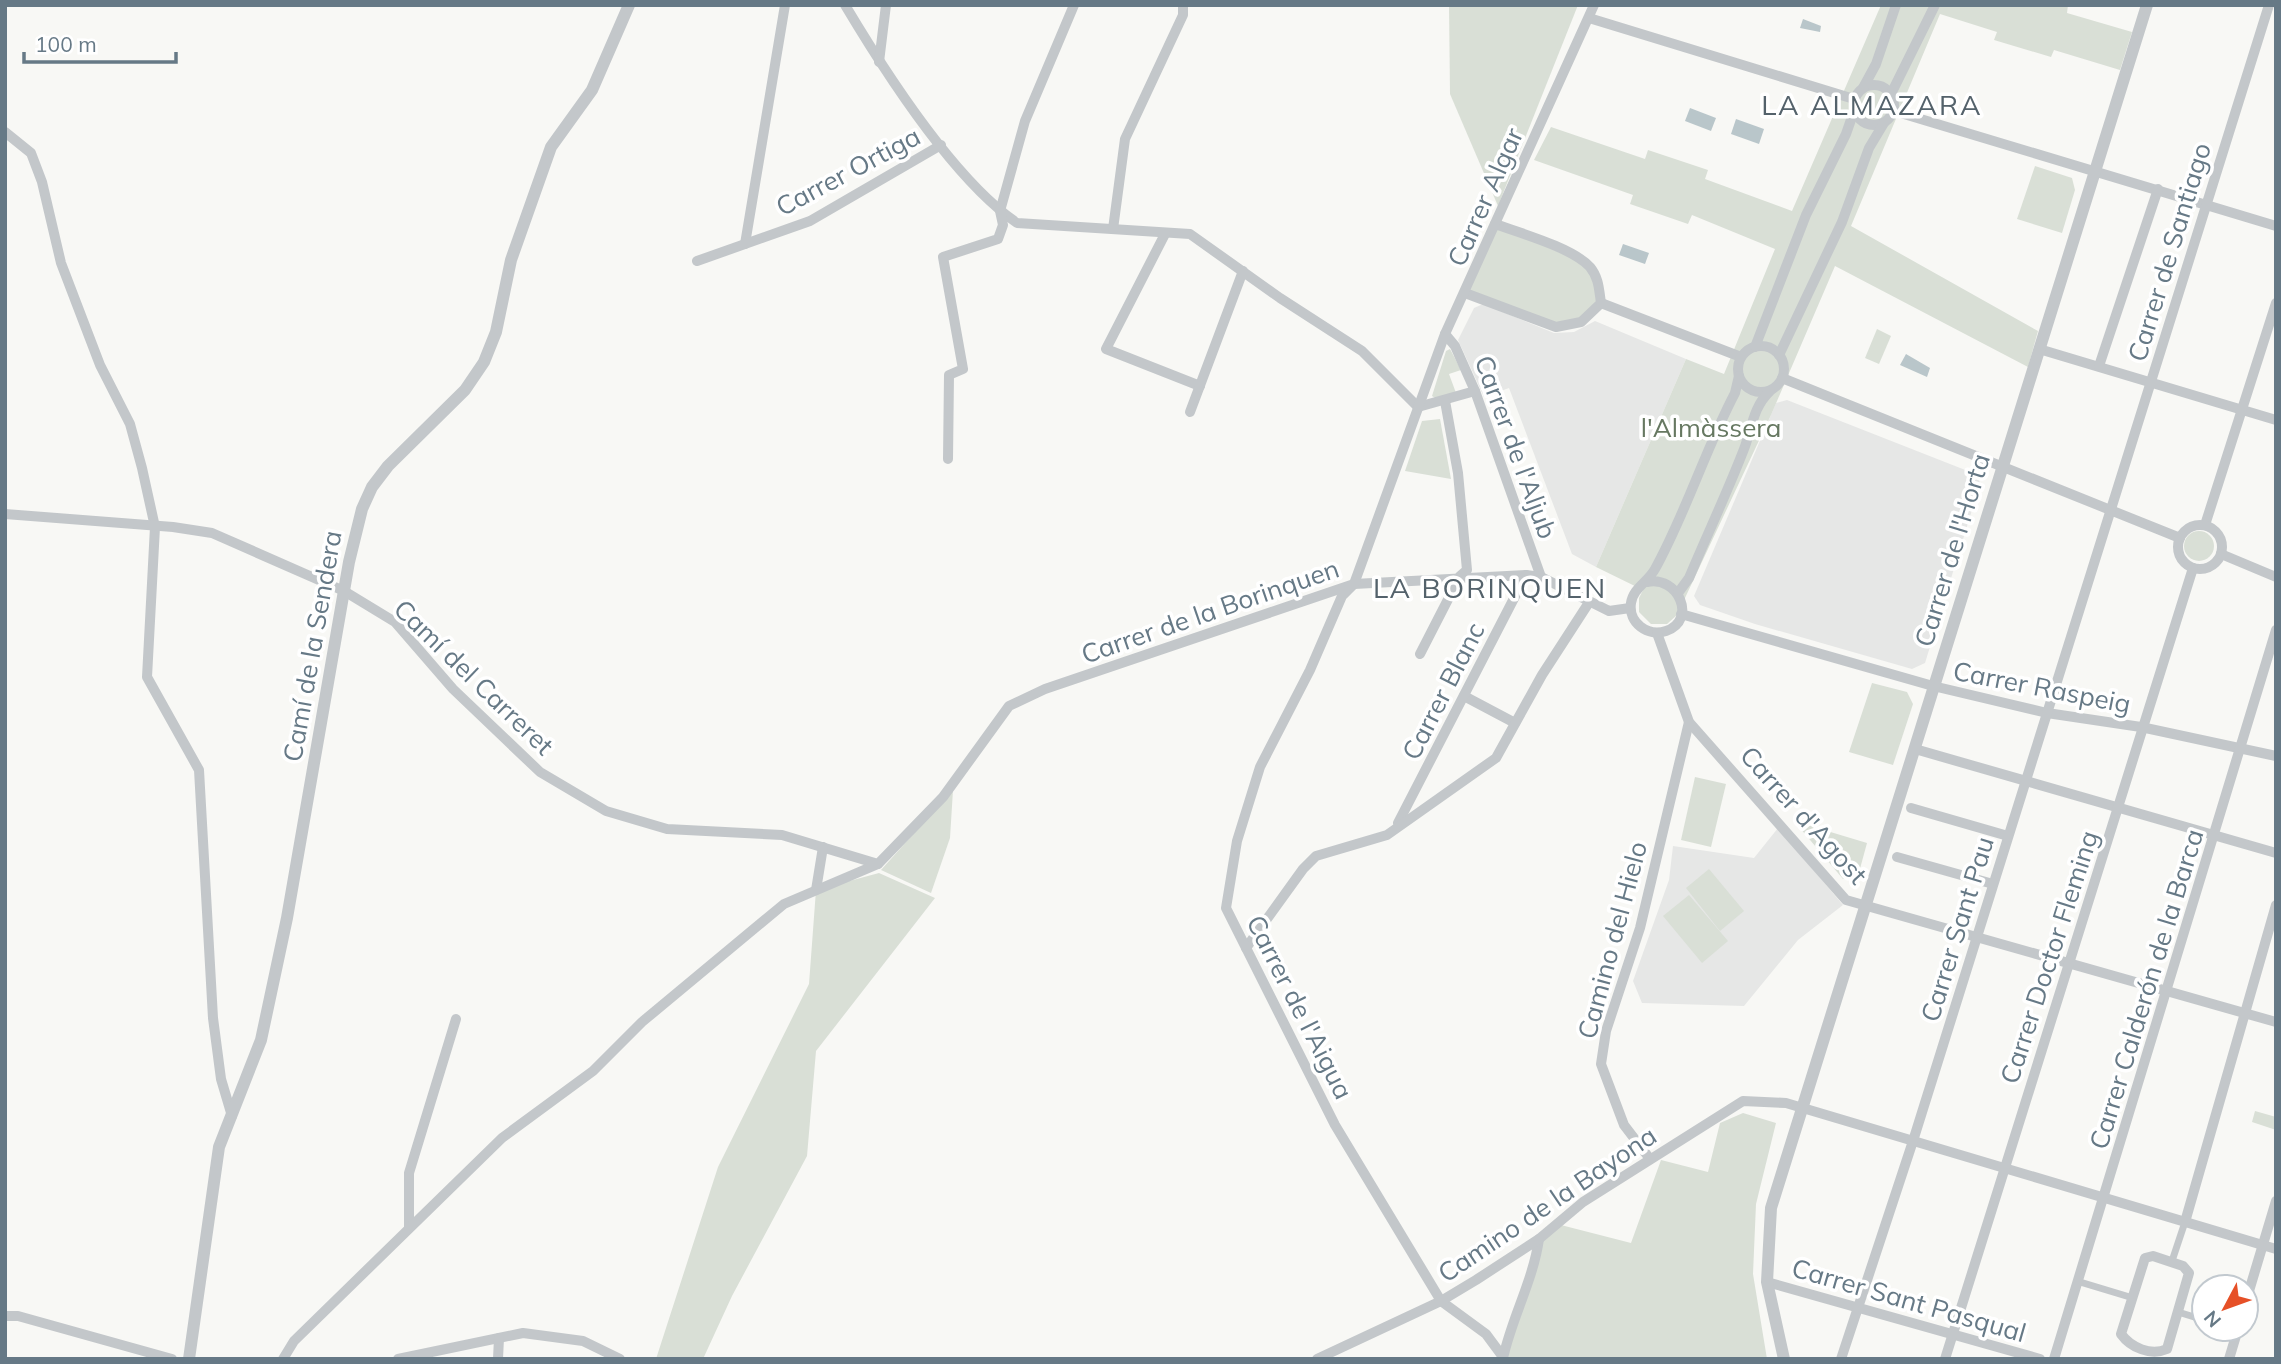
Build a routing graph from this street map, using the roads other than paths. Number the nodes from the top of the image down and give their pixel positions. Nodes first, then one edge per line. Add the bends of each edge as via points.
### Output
1 (629, 5) edge
2 (785, 5) edge
3 (845, 5) edge
4 (886, 5) edge
5 (1074, 5) edge
6 (1183, 5) edge
7 (1594, 5) edge
8 (1896, 5) edge
9 (1936, 5) edge
10 (2147, 5) edge
11 (2269, 5) edge
12 (1588, 18) junction
13 (879, 62) junction
14 (1863, 88) junction
15 (1891, 94) junction
16 (1854, 99) junction
17 (1854, 111) junction
18 (1894, 111) junction
19 (1884, 123) junction
20 (5, 132) edge
21 (941, 145) junction
22 (2094, 169) junction
23 (2158, 189) junction
24 (2206, 205) junction
25 (1000, 211) junction
26 (1495, 224) junction
27 (2276, 226) edge
28 (1113, 229) junction
29 (1165, 234) junction
30 (745, 244) junction
31 (697, 261) dead end
32 (1243, 271) junction
33 (1465, 293) junction
34 (1601, 303) junction
35 (2276, 303) edge
36 (1445, 334) junction
37 (1755, 347) junction
38 (2039, 349) junction
39 (1779, 355) junction
40 (1741, 357) junction
41 (2099, 366) junction
42 (1739, 376) junction
43 (1782, 378) junction
44 (2150, 382) junction
45 (1200, 387) junction
46 (1475, 391) junction
47 (1770, 391) junction
48 (1445, 401) junction
49 (1418, 407) junction
50 (2243, 411) junction
51 (1190, 412) dead end
52 (2276, 420) edge
53 (948, 459) dead end
54 (2001, 467) junction
55 (2111, 512) junction
56 (5, 514) edge
57 (2204, 525) junction
58 (155, 527) junction
59 (2180, 538) junction
60 (2221, 554) junction
61 (2193, 568) junction
62 (1526, 575) junction
63 (1460, 576) junction
64 (1541, 577) junction
65 (2276, 577) edge
66 (1647, 582) junction
67 (1354, 584) junction
68 (344, 591) junction
69 (1678, 593) junction
70 (1588, 604) junction
71 (1630, 608) junction
72 (1681, 614) junction
73 (2276, 630) edge
74 (1657, 633) junction
75 (1420, 654) dead end
76 (1933, 686) junction
77 (1464, 696) junction
78 (2047, 713) junction
79 (1689, 722) junction
80 (1515, 723) junction
81 (2141, 727) junction
82 (1915, 749) junction
83 (2241, 749) junction
84 (2276, 756) edge
85 (2025, 782) junction
86 (1911, 808) dead end
87 (2119, 808) junction
88 (1396, 826) junction
89 (2008, 836) junction
90 (2215, 837) junction
91 (823, 847) junction
92 (2276, 853) edge
93 (1897, 857) dead end
94 (878, 864) junction
95 (1993, 884) junction
96 (816, 890) junction
97 (2276, 905) edge
98 (1866, 906) junction
99 (1975, 939) junction
100 (1246, 948) junction
101 (2069, 964) junction
102 (2166, 992) junction
103 (2245, 1013) junction
104 (456, 1018) dead end
105 (2276, 1022) edge
106 (1801, 1108) junction
107 (232, 1116) junction
108 (1913, 1141) junction
109 (1650, 1159) junction
110 (2004, 1170) junction
111 (2104, 1200) junction
112 (2276, 1201) edge
113 (2185, 1222) junction
114 (409, 1227) junction
115 (1539, 1239) junction
116 (2263, 1246) junction
117 (2276, 1250) edge
118 (2172, 1261) junction
119 (2255, 1273) edge
120 (1767, 1282) junction
121 (2080, 1282) junction
122 (2133, 1298) junction
123 (1441, 1301) junction
124 (1859, 1306) junction
125 (2178, 1312) junction
126 (2190, 1316) edge
127 (5, 1317) edge
128 (1953, 1334) junction
129 (499, 1338) junction
130 (2146, 1355) edge
131 (1503, 1358) edge
132 (172, 1359) edge
133 (189, 1359) edge
134 (282, 1359) edge
135 (398, 1359) edge
136 (498, 1359) edge
137 (620, 1359) edge
138 (1317, 1359) edge
139 (1784, 1359) edge
140 (1842, 1359) edge
141 (1945, 1359) edge
142 (2040, 1359) edge
143 (2054, 1359) edge

1 - 68 street, Camí de la Sendera via 592,90 551,147 511,260 496,332 484,362 465,390 372,487 358,523
2 - 30 street
3 - 13 street
4 - 13 street
5 - 25 street via 1025,121
6 - 28 street via 1183,15 1125,139
7 - 12 street, Carrer Algar
8 - 14 street
9 - 15 street
10 - 22 street, Carrer de l'Horta
11 - 24 street, Carrer de Santiago
12 - 16 street
12 - 26 street, Carrer Algar
13 - 21 street
14 - 15 street via 1874,84
14 - 16 street
15 - 18 street
16 - 17 street
17 - 19 street via 1870,125
17 - 37 street via 1806,215
18 - 19 street
18 - 22 street
19 - 39 street via 1872,141 1842,222
20 - 58 street via 31,153 61,263 100,365 130,424
21 - 25 street
21 - 30 street, Carrer Ortiga via 810,221
22 - 23 street
22 - 38 street, Carrer de l'Horta
23 - 24 street
23 - 41 street
24 - 27 street
24 - 44 street, Carrer de Santiago
25 - 28 street via 1017,223
25 - 53 street via 1003,225 998,239 943,257 962,369 949,375
26 - 33 street, Carrer Algar
26 - 34 street via 1560,248 1588,265 1598,280
28 - 29 street
29 - 32 street via 1190,233
29 - 45 street via 1107,349
30 - 31 street, Carrer Ortiga
32 - 45 street
32 - 49 street via 1362,351
33 - 34 street via 1556,327 1581,322
33 - 36 street, Carrer Algar
34 - 40 street
35 - 50 street
36 - 46 street, Carrer de l'Aljub
36 - 49 street, Carrer Algar
37 - 39 street
37 - 40 street
38 - 41 street
38 - 54 street, Carrer de l'Horta
39 - 43 street
40 - 42 street
41 - 44 street
42 - 47 street via 1755,392
42 - 66 street
43 - 47 street
43 - 54 street
44 - 50 street
44 - 55 street, Carrer de Santiago
45 - 51 street
46 - 48 street
46 - 64 street, Carrer de l'Aljub
47 - 69 street via 1754,414 1745,447 1689,578
48 - 49 street
48 - 63 street via 1458,473 1466,569
49 - 67 street, Carrer de l'Aigua
50 - 52 street
50 - 57 street
54 - 55 street
54 - 76 street, Carrer de l'Horta
55 - 59 street
55 - 78 street, Carrer Sant Pau
56 - 58 street, Camí del Carreret
57 - 59 street via 2190,527
57 - 60 street via 2219,536
58 - 68 street, Camí del Carreret via 212,533
58 - 107 street via 148,677 199,770 213,1018 221,1079
59 - 61 street via 2179,552
60 - 61 street via 2213,565
60 - 65 street
61 - 81 street, Carrer Doctor Fleming
62 - 63 street, Carrer de la Borinquen
62 - 64 street, Carrer de la Borinquen
62 - 77 street, Carrer Blanc
63 - 67 street, Carrer de la Borinquen
63 - 75 street
64 - 70 street, Carrer de la Borinquen
66 - 69 street via 1660,580
66 - 71 street via 1637,588
67 - 94 street, Carrer de la Borinquen via 1045,689 1009,706 943,797
67 - 100 street, Carrer de l'Aigua via 1342,596 1247,803 1226,908
68 - 91 street, Camí del Carreret via 395,622 453,689 540,772 606,811 667,829 782,835
68 - 107 street, Camí de la Sendera via 261,1040
69 - 72 street
70 - 71 street, Carrer de la Borinquen via 1609,611
70 - 80 street
71 - 74 street via 1637,625
72 - 74 street via 1671,628
72 - 76 street, Carrer Raspeig
73 - 83 street, Carrer Calderón de la Barca
74 - 79 street, Carrer d'Agost
76 - 78 street, Carrer Raspeig
76 - 82 street, Carrer de l'Horta
77 - 80 street
77 - 88 street, Carrer Blanc
78 - 81 street, Carrer Raspeig
78 - 85 street, Carrer Sant Pau
79 - 98 street, Carrer d'Agost via 1846,900
79 - 109 street, Camino del Hielo via 1640,928 1606,1031 1601,1064 1624,1125
80 - 88 street via 1496,758
81 - 83 street, Carrer Raspeig
81 - 87 street, Carrer Doctor Fleming
82 - 85 street
82 - 98 street, Carrer de l'Horta
83 - 84 street, Carrer Raspeig
83 - 90 street, Carrer Calderón de la Barca
85 - 87 street
85 - 89 street, Carrer Sant Pau
86 - 89 street
87 - 90 street
87 - 101 street, Carrer Doctor Fleming
88 - 100 street via 1387,835 1316,856
89 - 95 street, Carrer Sant Pau
90 - 92 street
90 - 102 street, Carrer Calderón de la Barca
91 - 94 street, Camí del Carreret
91 - 96 street
93 - 95 street
94 - 96 street
95 - 99 street, Carrer Sant Pau
96 - 114 street via 783,904 642,1022 593,1071 502,1138
97 - 103 street
98 - 99 street, Carrer d'Agost
98 - 106 street, Carrer de l'Horta
99 - 101 street, Carrer d'Agost
99 - 108 street, Carrer Sant Pau
100 - 123 street, Carrer de l'Aigua via 1335,1125
101 - 102 street, Carrer d'Agost
101 - 110 street, Carrer Doctor Fleming
102 - 103 street, Carrer d'Agost
102 - 111 street, Carrer Calderón de la Barca
103 - 105 street, Carrer d'Agost
103 - 113 street
104 - 114 street via 409,1173
106 - 108 street, Camino de la Bayona
106 - 109 street, Camino de la Bayona via 1766,1100 1743,1101
106 - 120 street, Carrer de l'Horta via 1771,1208
107 - 133 street, Camí de la Sendera via 219,1147
108 - 110 street, Camino de la Bayona
108 - 124 street, Carrer Sant Pau
109 - 115 street, Camino de la Bayona via 1583,1202
110 - 111 street, Camino de la Bayona
110 - 128 street, Carrer Doctor Fleming
111 - 113 street, Camino de la Bayona
111 - 121 street, Carrer Calderón de la Barca
112 - 116 street
113 - 116 street, Camino de la Bayona
113 - 118 street
114 - 134 street via 294,1341
115 - 123 street, Camino de la Bayona
115 - 131 street
116 - 117 street, Camino de la Bayona
116 - 119 street
118 - 122 street via 2145,1258
118 - 125 street via 2189,1273
120 - 124 street, Carrer Sant Pasqual
120 - 139 street, Carrer de l'Horta
121 - 122 street
121 - 143 street, Carrer Calderón de la Barca
122 - 130 street via 2120,1334
123 - 131 street via 1486,1334
123 - 138 street, Camino de la Bayona
124 - 128 street, Carrer Sant Pasqual
124 - 140 street, Carrer Sant Pau
125 - 126 street
125 - 130 street via 2167,1349
127 - 132 street via 18,1316
128 - 141 street, Carrer Doctor Fleming
128 - 142 street, Carrer Sant Pasqual
129 - 135 street
129 - 136 street
129 - 137 street via 523,1333 583,1341

